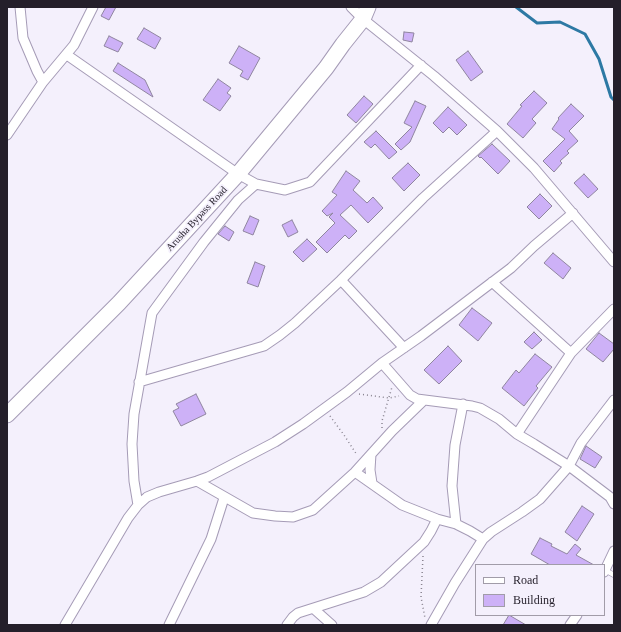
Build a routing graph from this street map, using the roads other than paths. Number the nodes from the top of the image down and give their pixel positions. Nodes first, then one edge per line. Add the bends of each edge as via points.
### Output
1 (20, 7) edge
2 (93, 7) edge
3 (351, 7) edge
4 (366, 13) edge
5 (67, 55) junction
6 (421, 65) junction
7 (43, 82) junction
8 (497, 131) junction
9 (7, 135) edge
10 (238, 174) junction
11 (256, 184) junction
12 (573, 212) junction
13 (614, 262) edge
14 (341, 280) junction
15 (492, 282) junction
16 (614, 309) edge
17 (404, 348) junction
18 (571, 353) junction
19 (382, 363) junction
20 (139, 382) junction
21 (614, 400) edge
22 (423, 401) junction
23 (463, 404) junction
24 (609, 413) edge
25 (7, 415) edge
26 (517, 434) junction
27 (371, 454) junction
28 (569, 466) junction
29 (355, 472) junction
30 (197, 481) junction
31 (372, 483) junction
32 (224, 498) junction
33 (614, 504) edge
34 (138, 505) junction
35 (437, 519) junction
36 (456, 524) junction
37 (483, 539) junction
38 (614, 551) edge
39 (605, 571) edge
40 (614, 575) edge
41 (314, 609) junction
42 (576, 616) edge
43 (428, 622) edge
44 (65, 625) edge
45 (169, 625) edge
46 (286, 625) edge
47 (332, 625) edge
48 (570, 625) edge

1 - 7 street via 23,38
2 - 5 street
3 - 4 street
4 - 6 street
4 - 10 main road, Arusha Bypass Road via 326,68
5 - 7 street
5 - 10 street
6 - 8 street
6 - 11 street via 310,182 285,190
7 - 9 street
8 - 12 street
8 - 14 street via 423,198
10 - 11 street
10 - 25 main road, Arusha Bypass Road via 119,303
11 - 20 street via 238,200 204,242 152,313
12 - 13 street
12 - 15 street
14 - 17 street
14 - 20 street via 296,323 264,346
15 - 17 street
15 - 18 street
16 - 18 street
17 - 19 street
18 - 26 street
19 - 22 street via 410,395
19 - 30 street via 347,392 275,442
20 - 34 street via 132,444
21 - 24 street
22 - 23 street
22 - 27 street
23 - 26 street via 480,408
23 - 36 street via 455,445 452,486
24 - 28 street via 582,443
26 - 28 street
27 - 29 street
27 - 31 street
28 - 33 street via 610,497
28 - 37 street via 540,499
29 - 31 street
29 - 32 street via 313,510 293,518 253,513
30 - 32 street
30 - 34 street via 159,492 147,497
31 - 35 street via 402,505
32 - 45 street via 211,538
34 - 44 street
35 - 36 street
35 - 41 street via 424,542 381,582 364,592
36 - 37 street
37 - 43 street
38 - 39 street
39 - 40 lane
41 - 46 street via 298,613
41 - 47 street
42 - 48 street

